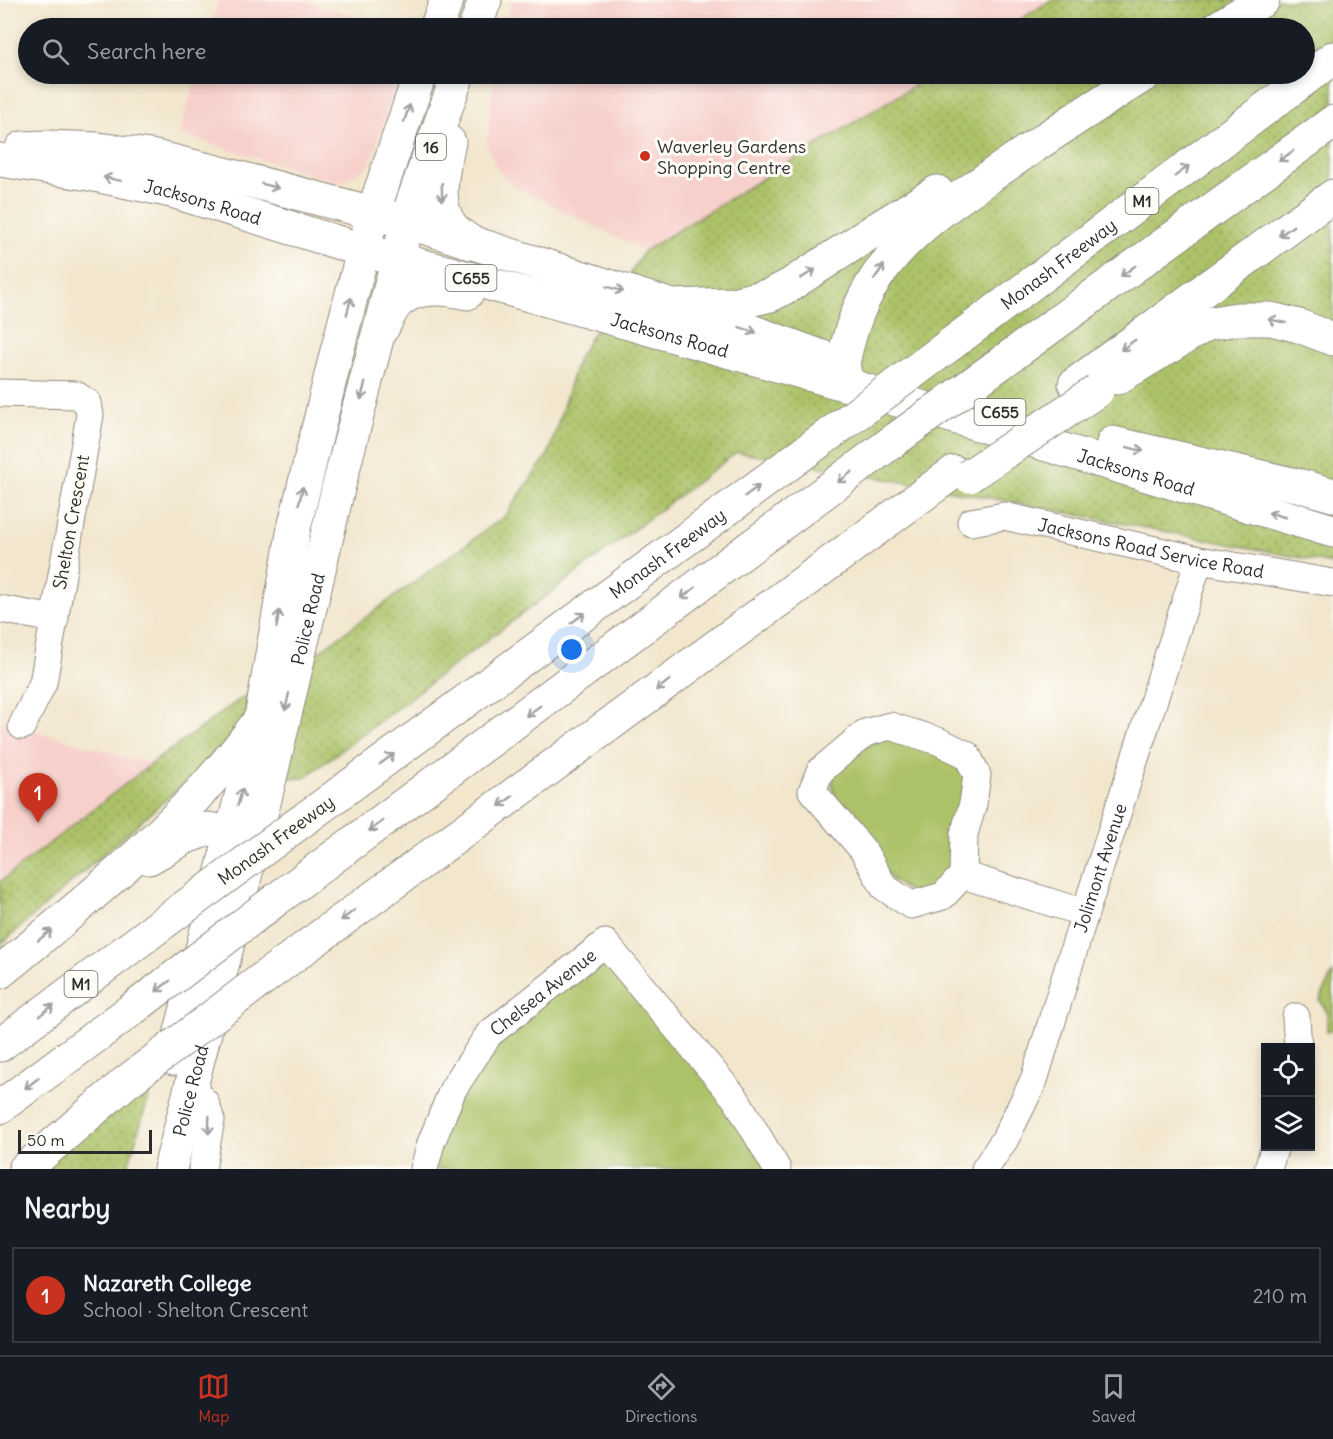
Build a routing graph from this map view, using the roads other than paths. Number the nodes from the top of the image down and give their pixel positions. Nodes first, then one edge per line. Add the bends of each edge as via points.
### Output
1 (447, 0) edge
2 (486, 0) edge
3 (1263, 0) edge
4 (440, 18) edge
5 (480, 18) edge
6 (1233, 18) edge
7 (1333, 58) edge
8 (1315, 71) edge
9 (417, 84) edge
10 (454, 84) edge
11 (464, 84) edge
12 (1130, 84) edge
13 (1298, 84) edge
14 (1078, 116) junction
15 (1333, 122) edge
16 (0, 150) edge
17 (0, 160) edge
18 (1333, 196) edge
19 (373, 213) junction
20 (407, 222) junction
21 (471, 243) junction
22 (362, 250) junction
23 (398, 258) junction
24 (543, 299) junction
25 (672, 306) junction
26 (378, 334) junction
27 (1333, 339) edge
28 (846, 376) junction
29 (1086, 387) junction
30 (0, 393) edge
31 (338, 489) junction
32 (1333, 495) edge
33 (971, 522) dead end
34 (294, 528) junction
35 (1333, 531) edge
36 (1199, 560) junction
37 (1333, 583) edge
38 (0, 609) edge
39 (55, 619) junction
40 (261, 718) junction
41 (22, 726) dead end
42 (242, 835) junction
43 (963, 875) junction
44 (109, 883) junction
45 (1085, 913) junction
46 (0, 972) edge
47 (1296, 1017) dead end
48 (1298, 1043) edge
49 (0, 1045) edge
50 (190, 1087) junction
51 (0, 1107) edge
52 (1273, 1151) edge
53 (25, 1169) edge
54 (147, 1169) edge
55 (170, 1169) edge
56 (202, 1169) edge
57 (424, 1169) edge
58 (777, 1169) edge
59 (985, 1169) edge
60 (1268, 1169) edge

1 - 4 main road
2 - 5 main road
3 - 6 main road
8 -> 7 main road, Monash Freeway / M1, bridge
19 -> 9 main road, Police Road / 16
10 - 20 main road, Police Road / 16
11 -> 21 main road via 442,174 443,207 452,227
12 - 14 main road
49 -> 13 main road, Monash Freeway / M1, bridge
25 -> 14 main road via 732,304 771,295 967,175
28 -> 14 main road via 852,325 874,280 894,252 926,222
15 -> 51 main road, bridge via 892,442
16 -> 19 main road, Jacksons Road via 78,148 151,156
22 -> 17 main road, Jacksons Road via 172,191
18 -> 29 main road
19 - 20 main road, Jacksons Road / C655
19 - 22 main road, Police Road / 16
20 - 21 main road, Jacksons Road / C655
20 - 23 main road, Police Road / 16
21 -> 25 main road, Jacksons Road / C655
22 - 23 main road, Jacksons Road / C655
34 -> 22 main road, Police Road / 16
23 - 24 main road, Jacksons Road / C655
23 - 26 main road, Police Road / 16
24 - 26 main road via 495,298 425,289 398,302
24 - 28 main road, Jacksons Road / C655
25 -> 28 main road, Jacksons Road / C655 via 751,331
26 -> 31 main road, Police Road / 16
27 -> 29 main road via 1271,319 1207,324
28 -> 32 main road, Jacksons Road / C655
35 -> 28 main road, Jacksons Road / C655
29 -> 53 main road, bridge via 796,597 710,650 394,881 125,1083
30 - 39 street, Shelton Crescent via 76,395 88,403 90,415
31 - 34 main road via 320,516 310,545 299,544
31 -> 42 main road, Police Road / 16
33 - 36 street, Jacksons Road Service Road via 1004,516
40 -> 34 main road, Police Road / 16
36 - 37 street, Jacksons Road Service Road
36 - 45 street, Jolimont Avenue
38 - 39 street
39 - 41 street, Shelton Crescent via 43,684
42 -> 40 main road, Police Road / 16
40 - 44 main road via 210,782
42 - 44 main road via 208,829 186,837
42 - 50 main road, Police Road / 16
42 - 54 main road, Police Road / 16
43 - 43 street via 943,896 911,905 884,887 863,850 812,791 820,771 865,733 890,726 967,755 976,775 964,834
43 - 45 street
46 -> 44 main road
45 - 59 street, Jolimont Avenue via 1034,1080 1005,1139
47 - 48 street
50 - 55 main road, Police Road / 16
50 -> 56 street via 205,1102 211,1120
52 - 60 street
57 - 58 street, Chelsea Avenue via 453,1089 489,1034 605,943 736,1099

